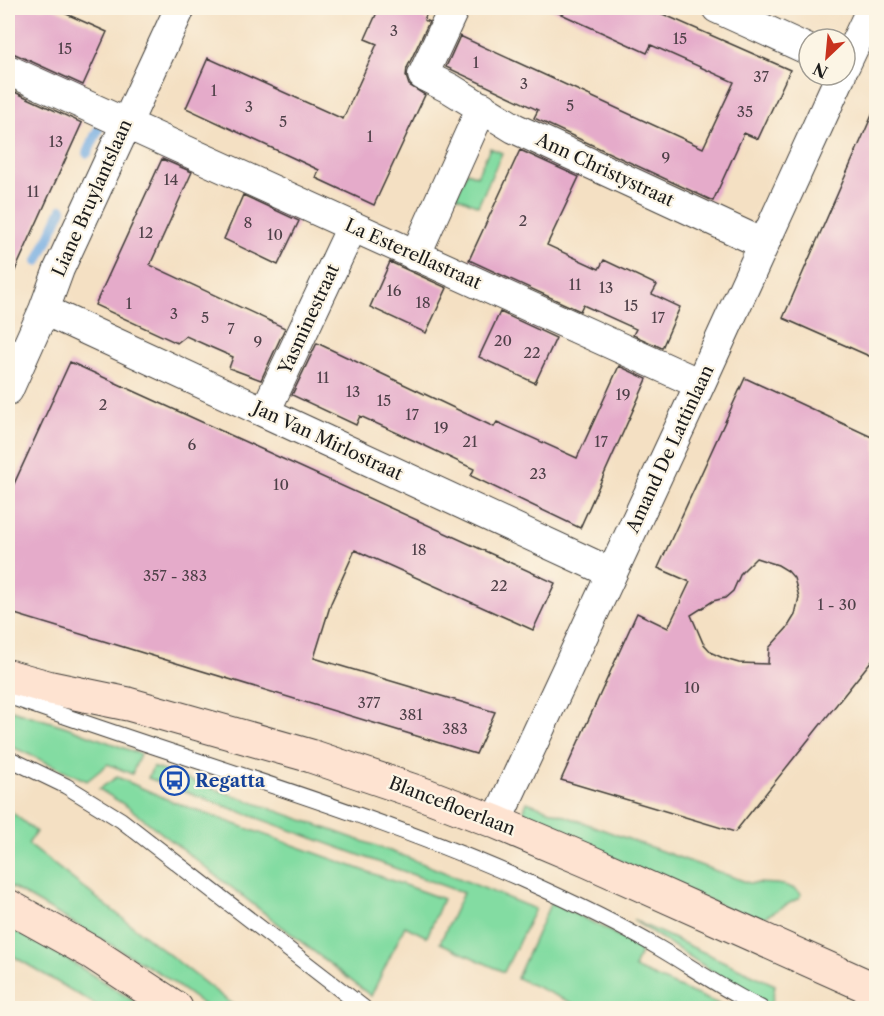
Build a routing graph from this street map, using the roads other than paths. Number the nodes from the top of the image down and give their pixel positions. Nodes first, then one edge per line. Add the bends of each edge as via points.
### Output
1 (180, 8) edge
2 (454, 8) edge
3 (717, 8) edge
4 (872, 8) edge
5 (857, 40) edge
6 (797, 45) edge
7 (8, 70) edge
8 (836, 87) edge
9 (482, 107) junction
10 (125, 124) junction
11 (352, 227) junction
12 (764, 244) junction
13 (415, 256) junction
14 (44, 310) junction
15 (20, 332) edge
16 (700, 384) junction
17 (8, 390) edge
18 (265, 412) junction
19 (612, 573) junction
20 (8, 676) edge
21 (8, 696) edge
22 (8, 758) edge
23 (496, 822) junction
24 (8, 906) edge
25 (876, 990) edge
26 (176, 1008) edge
27 (364, 1008) edge
28 (761, 1008) edge

1 - 10 street, Liane Bruylantslaan
2 - 9 street, Ann Christystraat via 423,75
3 - 6 street
4 - 5 street
7 - 10 street, La Esterellastraat
8 - 12 street, Amand De Lattinlaan
9 - 12 street, Ann Christystraat via 514,128
9 - 13 street
10 - 11 street, La Esterellastraat
10 - 14 street, Liane Bruylantslaan via 58,269
11 - 13 street, La Esterellastraat
11 - 18 street, Yasminestraat
12 - 16 street, Amand De Lattinlaan
13 - 16 street, La Esterellastraat
14 - 15 street, Liane Bruylantslaan
14 - 18 street, Jan Van Mirlostraat
15 - 17 street, Liane Bruylantslaan
16 - 19 street, Amand De Lattinlaan
18 - 19 street, Jan Van Mirlostraat
19 - 23 street, Amand De Lattinlaan
20 - 23 main road, Blancefloerlaan via 128,704 310,756
21 - 28 lane via 383,825 518,878 601,916
22 - 27 lane via 66,786 121,820
23 - 25 main road, Blancefloerlaan
24 - 26 main road via 100,957

